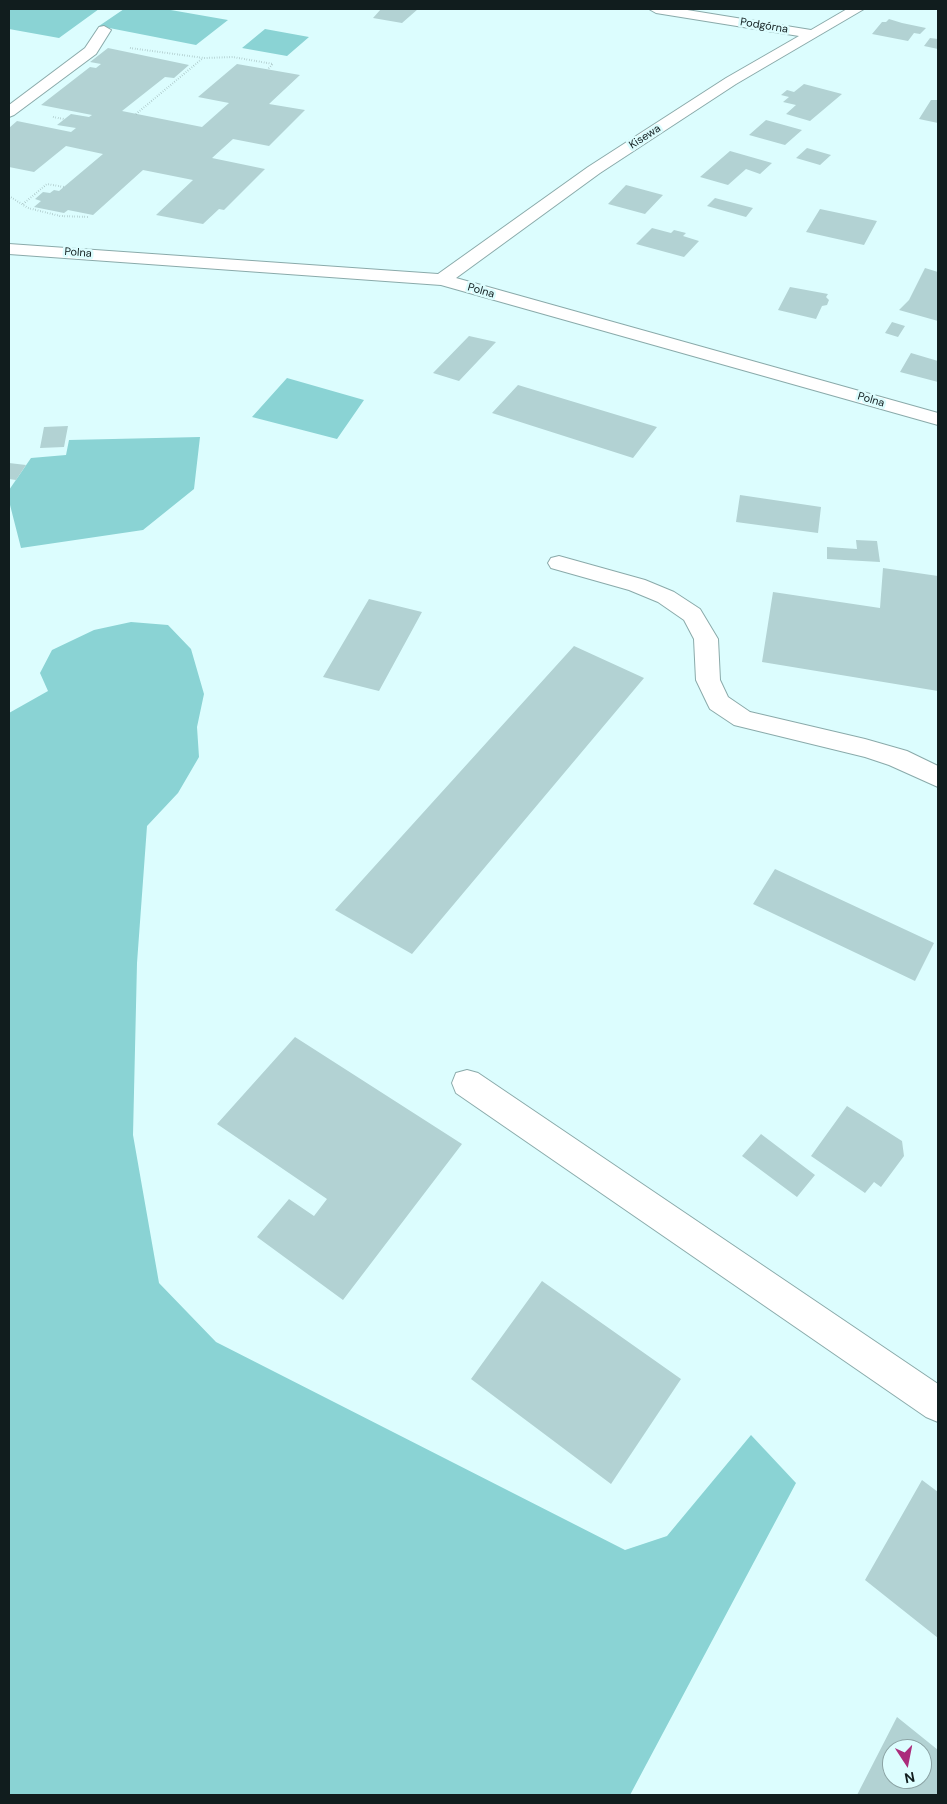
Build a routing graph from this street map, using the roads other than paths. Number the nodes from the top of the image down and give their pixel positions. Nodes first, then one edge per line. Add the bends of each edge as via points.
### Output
1 (656, 9) edge
2 (857, 9) edge
3 (104, 30) dead end
4 (812, 34) junction
5 (9, 112) edge
6 (9, 249) edge
7 (442, 280) junction
8 (938, 419) edge
9 (559, 563) dead end
10 (938, 777) edge
11 (467, 1083) dead end
12 (938, 1405) edge

1 - 4 street, Podgórna
2 - 4 street, Kisewa
3 - 5 street via 91,51
4 - 7 street, Kisewa via 731,81 594,170
6 - 7 street, Polna
7 - 8 street, Polna
9 - 10 street via 637,584 666,597 692,615 706,639 708,680 718,704 743,719 865,748 898,758
11 - 12 street

